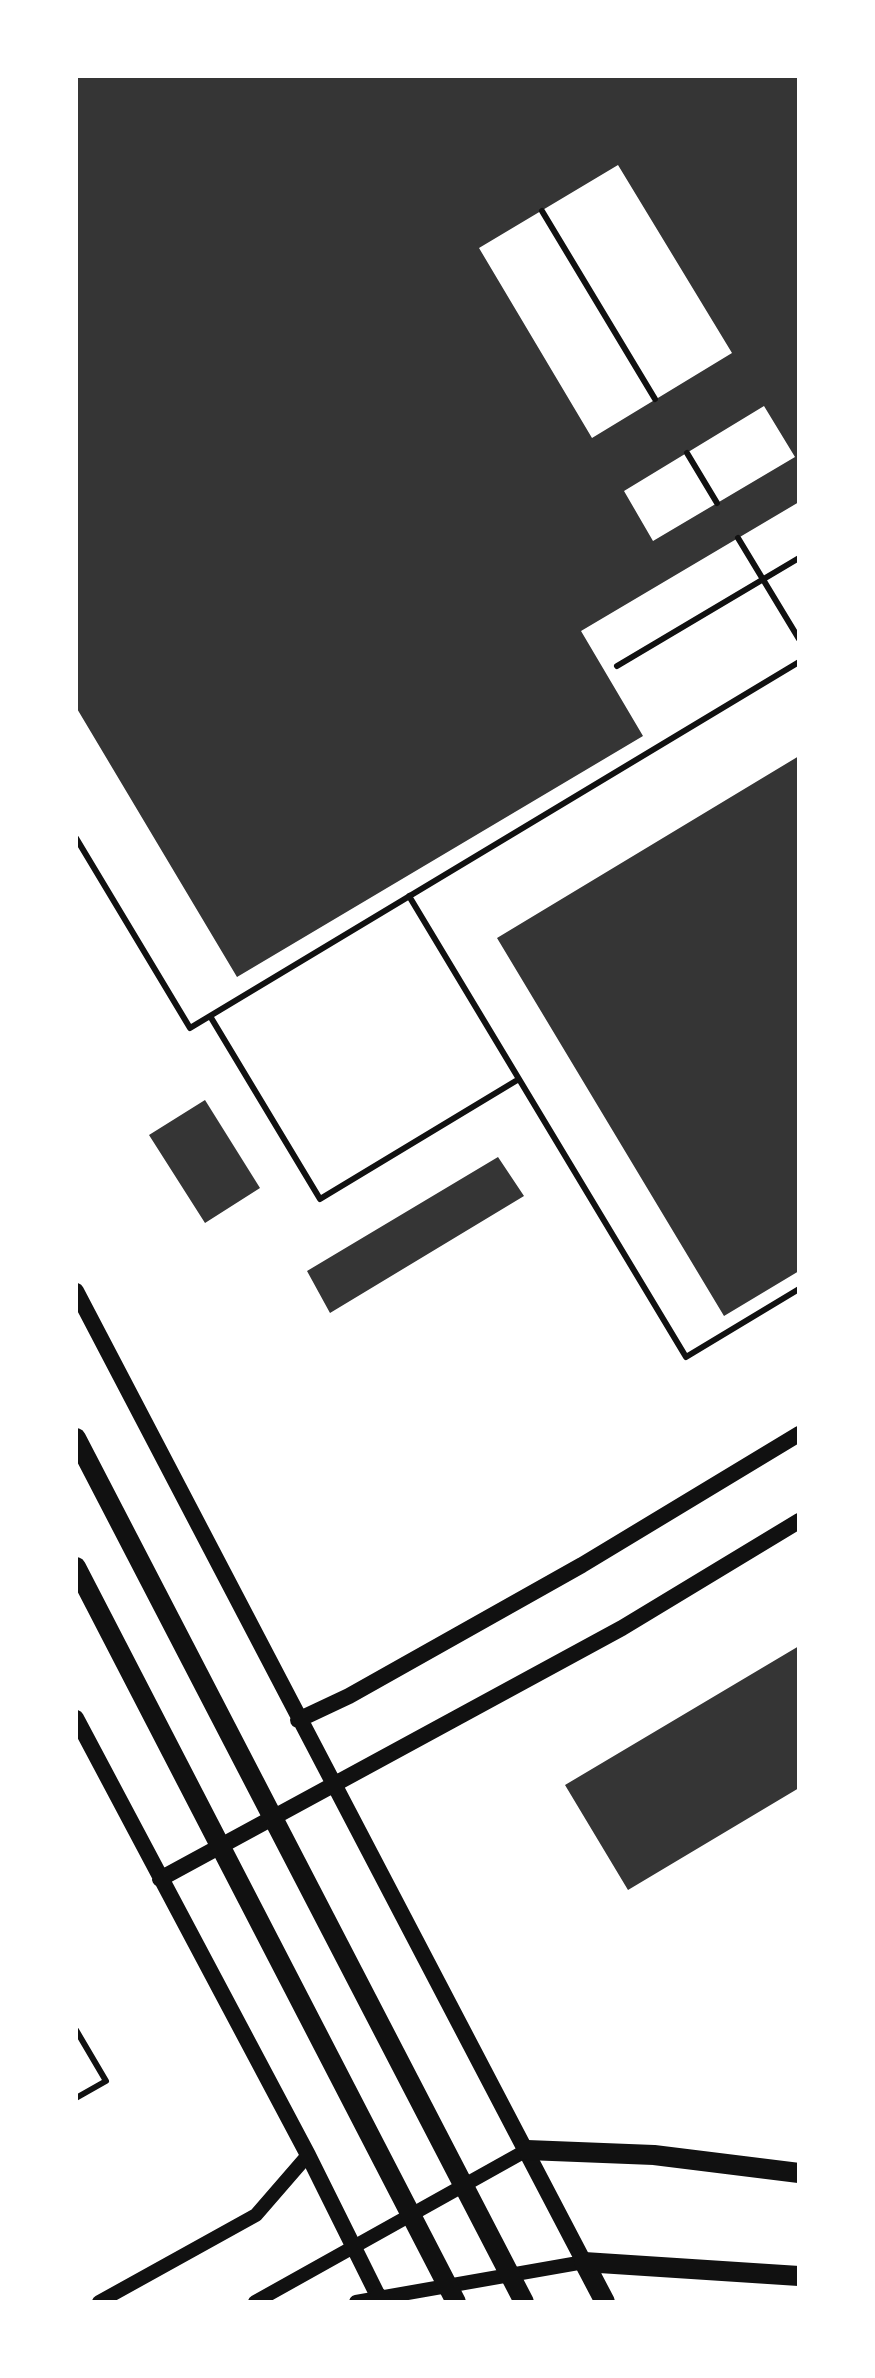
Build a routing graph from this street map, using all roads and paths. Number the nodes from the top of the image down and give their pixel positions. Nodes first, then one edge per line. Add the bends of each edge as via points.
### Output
1 (542, 211) dead end
2 (655, 399) dead end
3 (687, 453) dead end
4 (717, 503) dead end
5 (738, 538) dead end
6 (799, 558) edge
7 (763, 579) junction
8 (799, 639) edge
9 (799, 662) edge
10 (617, 666) dead end
11 (76, 838) edge
12 (409, 896) junction
13 (210, 1016) junction
14 (519, 1079) junction
15 (799, 1289) edge
16 (76, 1291) edge
17 (799, 1434) edge
18 (76, 1438) edge
19 (799, 1521) edge
20 (76, 1567) edge
21 (76, 1718) edge
22 (298, 1720) junction
23 (334, 1784) junction
24 (160, 1879) junction
25 (76, 2030) edge
26 (76, 2098) edge
27 (527, 2150) junction
28 (308, 2155) junction
29 (799, 2173) edge
30 (354, 2247) junction
31 (584, 2262) junction
32 (799, 2276) edge
33 (380, 2300) edge
34 (99, 2302) edge
35 (255, 2302) edge
36 (356, 2302) edge
37 (456, 2302) edge
38 (524, 2302) edge
39 (605, 2302) edge

1 - 2 lane
3 - 4 lane
5 - 7 lane
6 - 7 lane
7 - 8 lane
7 - 10 lane
9 - 12 lane
11 - 13 lane via 190,1028
12 - 13 lane
12 - 14 lane
13 - 14 lane via 320,1199
14 - 15 lane via 686,1357
16 - 22 main road
17 - 22 main road via 582,1565
18 - 38 main road
19 - 23 main road via 622,1628
20 - 37 main road
21 - 24 main road
22 - 23 main road
23 - 24 main road
23 - 27 main road
24 - 28 main road
25 - 26 lane via 106,2081
27 - 29 main road via 654,2155
27 - 30 street
27 - 31 main road
28 - 30 main road
28 - 34 street via 256,2215
30 - 33 main road
30 - 35 street
31 - 32 main road
31 - 33 street
31 - 39 main road
33 - 36 street

